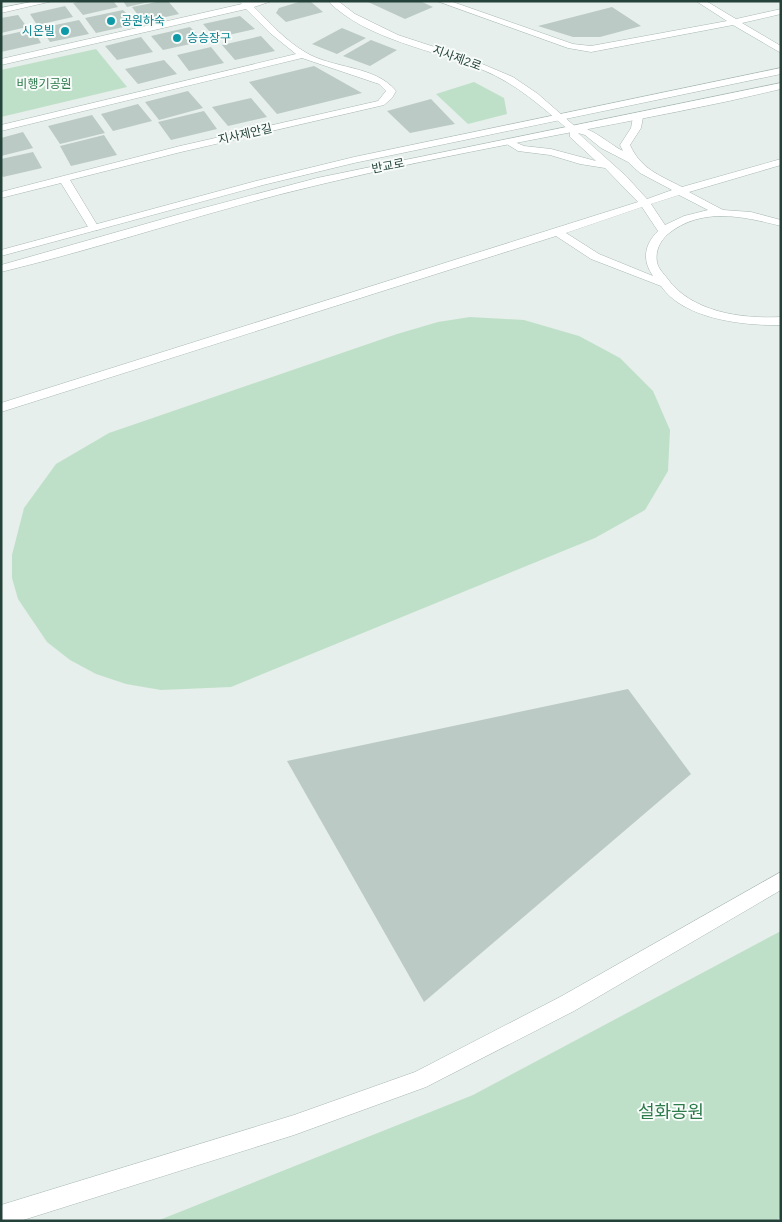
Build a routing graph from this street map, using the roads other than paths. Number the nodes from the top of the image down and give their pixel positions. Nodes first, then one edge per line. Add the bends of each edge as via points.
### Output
1 (49, 1) edge
2 (268, 1) edge
3 (332, 1) edge
4 (456, 1) edge
5 (700, 1) edge
6 (444, 2) edge
7 (245, 4) edge
8 (1, 11) edge
9 (781, 11) edge
10 (734, 22) junction
11 (781, 50) edge
12 (303, 55) junction
13 (1, 62) edge
14 (781, 71) edge
15 (781, 86) edge
16 (558, 117) junction
17 (638, 117) junction
18 (1, 128) edge
19 (573, 129) junction
20 (510, 143) junction
21 (632, 160) junction
22 (781, 162) edge
23 (605, 164) junction
24 (64, 179) junction
25 (680, 191) junction
26 (1, 195) edge
27 (645, 203) junction
28 (719, 212) junction
29 (767, 218) junction
30 (781, 218) edge
31 (781, 223) edge
32 (94, 228) junction
33 (558, 232) junction
34 (664, 232) junction
35 (1, 253) edge
36 (1, 269) edge
37 (666, 284) junction
38 (781, 321) edge
39 (1, 408) edge
40 (781, 880) edge
41 (1, 1216) edge

1 - 8 street
2 - 7 street
3 - 16 street, 지사제2로 via 350,16 385,32 510,80
4 - 6 street
5 - 10 street
6 - 10 street via 571,46 591,49
7 - 12 street, 지사제안길
7 - 13 street
9 - 10 street
10 - 11 street
12 - 18 street
12 - 24 street, 지사제안길 via 382,82 391,91 389,96 381,103
14 - 16 street, 반교로
15 - 17 street, 반교로
16 - 19 street, 지사제2로
16 - 32 street, 반교로 via 326,167
17 - 19 street, 반교로
17 - 21 street via 636,128 625,145
19 - 20 street, 반교로
19 - 21 street via 588,133
19 - 23 street via 573,135
20 - 23 street via 522,149
20 - 36 street, 반교로 via 363,171 260,196
21 - 25 street via 644,171
22 - 25 street
23 - 27 street
24 - 26 street, 지사제안길
24 - 32 street
25 - 27 street
25 - 28 street
27 - 33 street
27 - 34 street
28 - 29 street
28 - 34 street via 693,216 673,224
29 - 30 street
29 - 31 street
32 - 35 street, 반교로
33 - 37 street via 571,244 624,270
33 - 39 street
34 - 37 street via 657,239 650,257 654,270
37 - 38 street via 672,292 693,305 719,315 742,320
40 - 41 street via 567,1004 419,1080 294,1126

